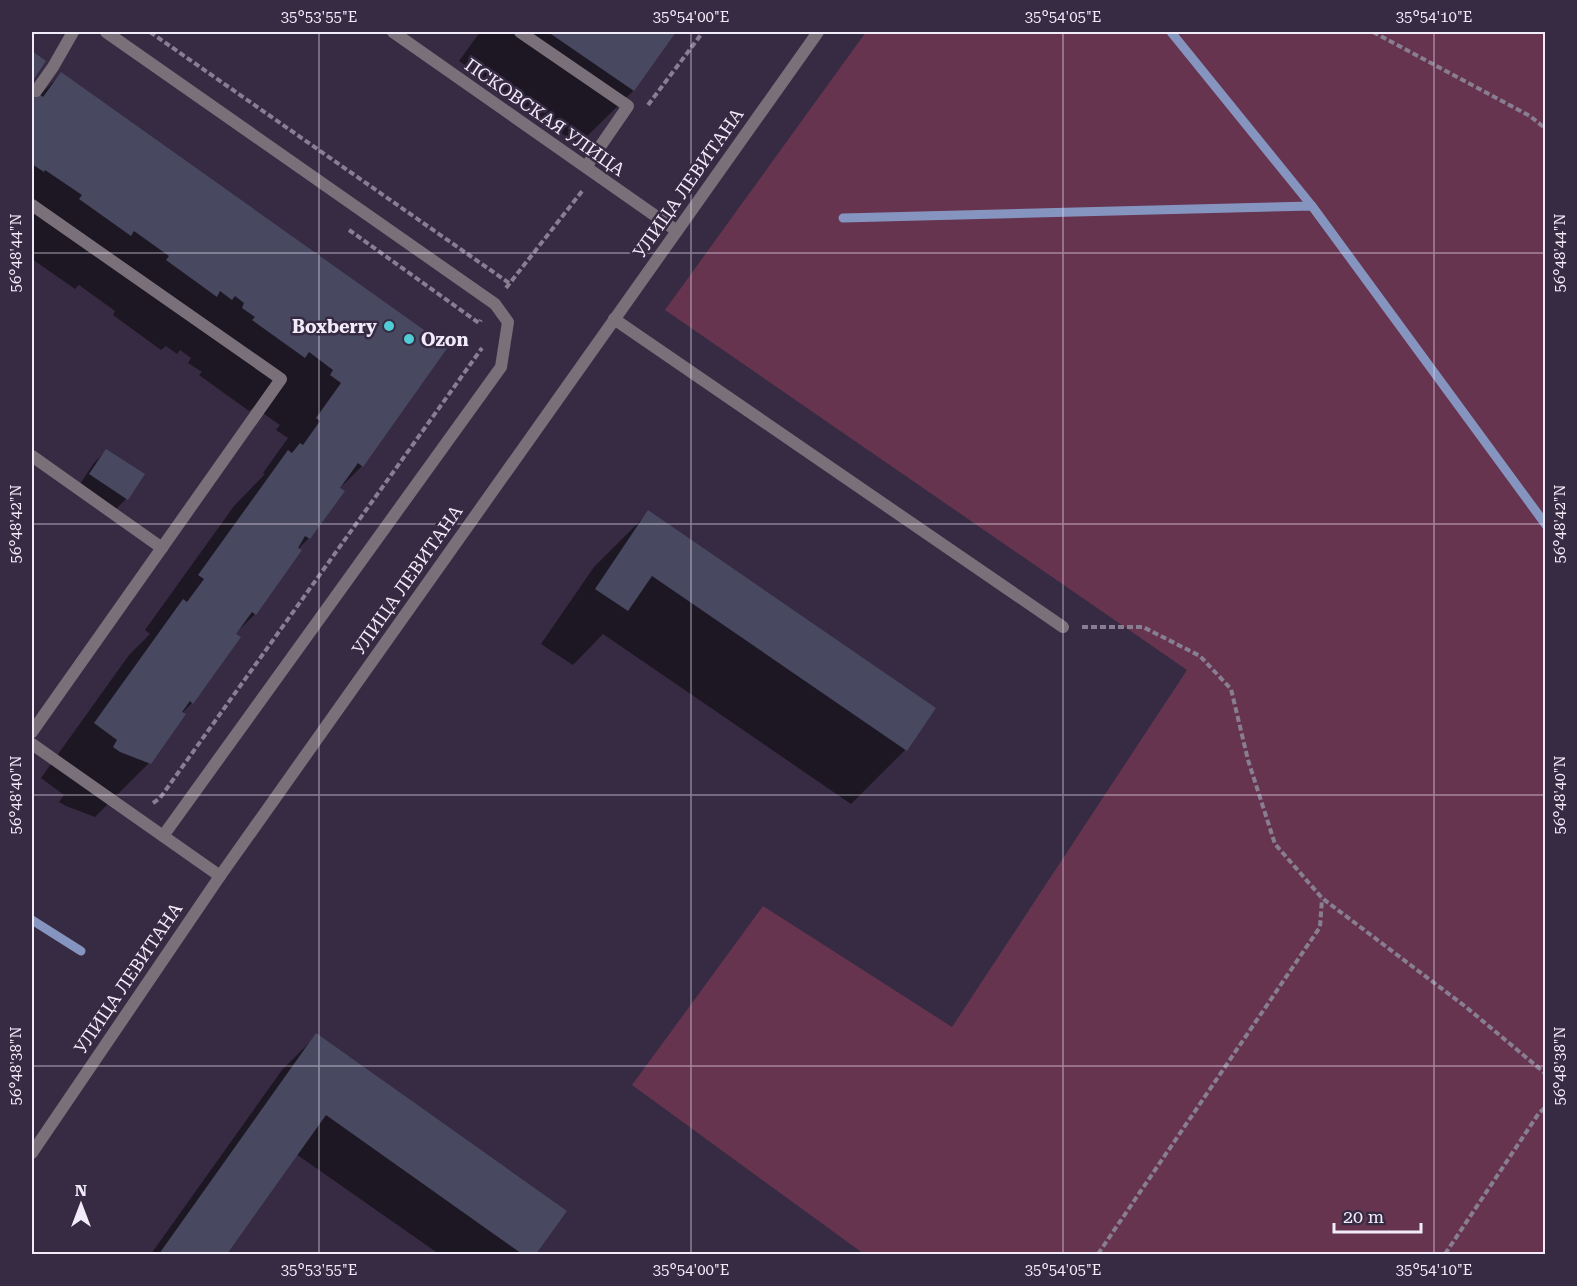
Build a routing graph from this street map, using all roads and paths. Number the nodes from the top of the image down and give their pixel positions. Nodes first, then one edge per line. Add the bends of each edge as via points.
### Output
1 (74, 32) edge
2 (106, 32) edge
3 (150, 32) edge
4 (393, 32) edge
5 (520, 32) edge
6 (818, 32) edge
7 (1373, 32) edge
8 (36, 92) dead end
9 (1545, 129) edge
10 (586, 167) junction
11 (32, 205) edge
12 (676, 231) junction
13 (509, 283) dead end
14 (614, 319) junction
15 (479, 323) dead end
16 (485, 330) dead end
17 (483, 340) dead end
18 (32, 456) edge
19 (162, 548) junction
20 (1063, 627) joint
21 (32, 732) edge
22 (32, 744) edge
23 (151, 805) dead end
24 (163, 836) junction
25 (220, 876) junction
26 (1322, 898) junction
27 (1545, 1074) edge
28 (1545, 1107) edge
29 (32, 1152) edge
30 (1098, 1254) edge
31 (1445, 1254) edge

1 - 8 street
2 - 24 street via 495,304 508,322 501,367
3 - 13 path
4 - 10 street, ПСКОВСКАЯ УЛИЦА
5 - 10 street via 628,106
6 - 12 street, УЛИЦА ЛЕВИТАНА
7 - 9 path via 1530,116
10 - 12 street, ПСКОВСКАЯ УЛИЦА
11 - 19 street via 280,379
12 - 14 street, УЛИЦА ЛЕВИТАНА
14 - 20 street
14 - 25 street, УЛИЦА ЛЕВИТАНА
15 - 16 path
17 - 23 path via 482,349 160,798
18 - 19 street
19 - 21 street
20 - 26 path via 1143,627 1200,656 1231,690 1275,844
22 - 24 street
24 - 25 street
25 - 29 street, УЛИЦА ЛЕВИТАНА
26 - 27 path via 1466,1007
26 - 30 path via 1320,927
28 - 31 path

